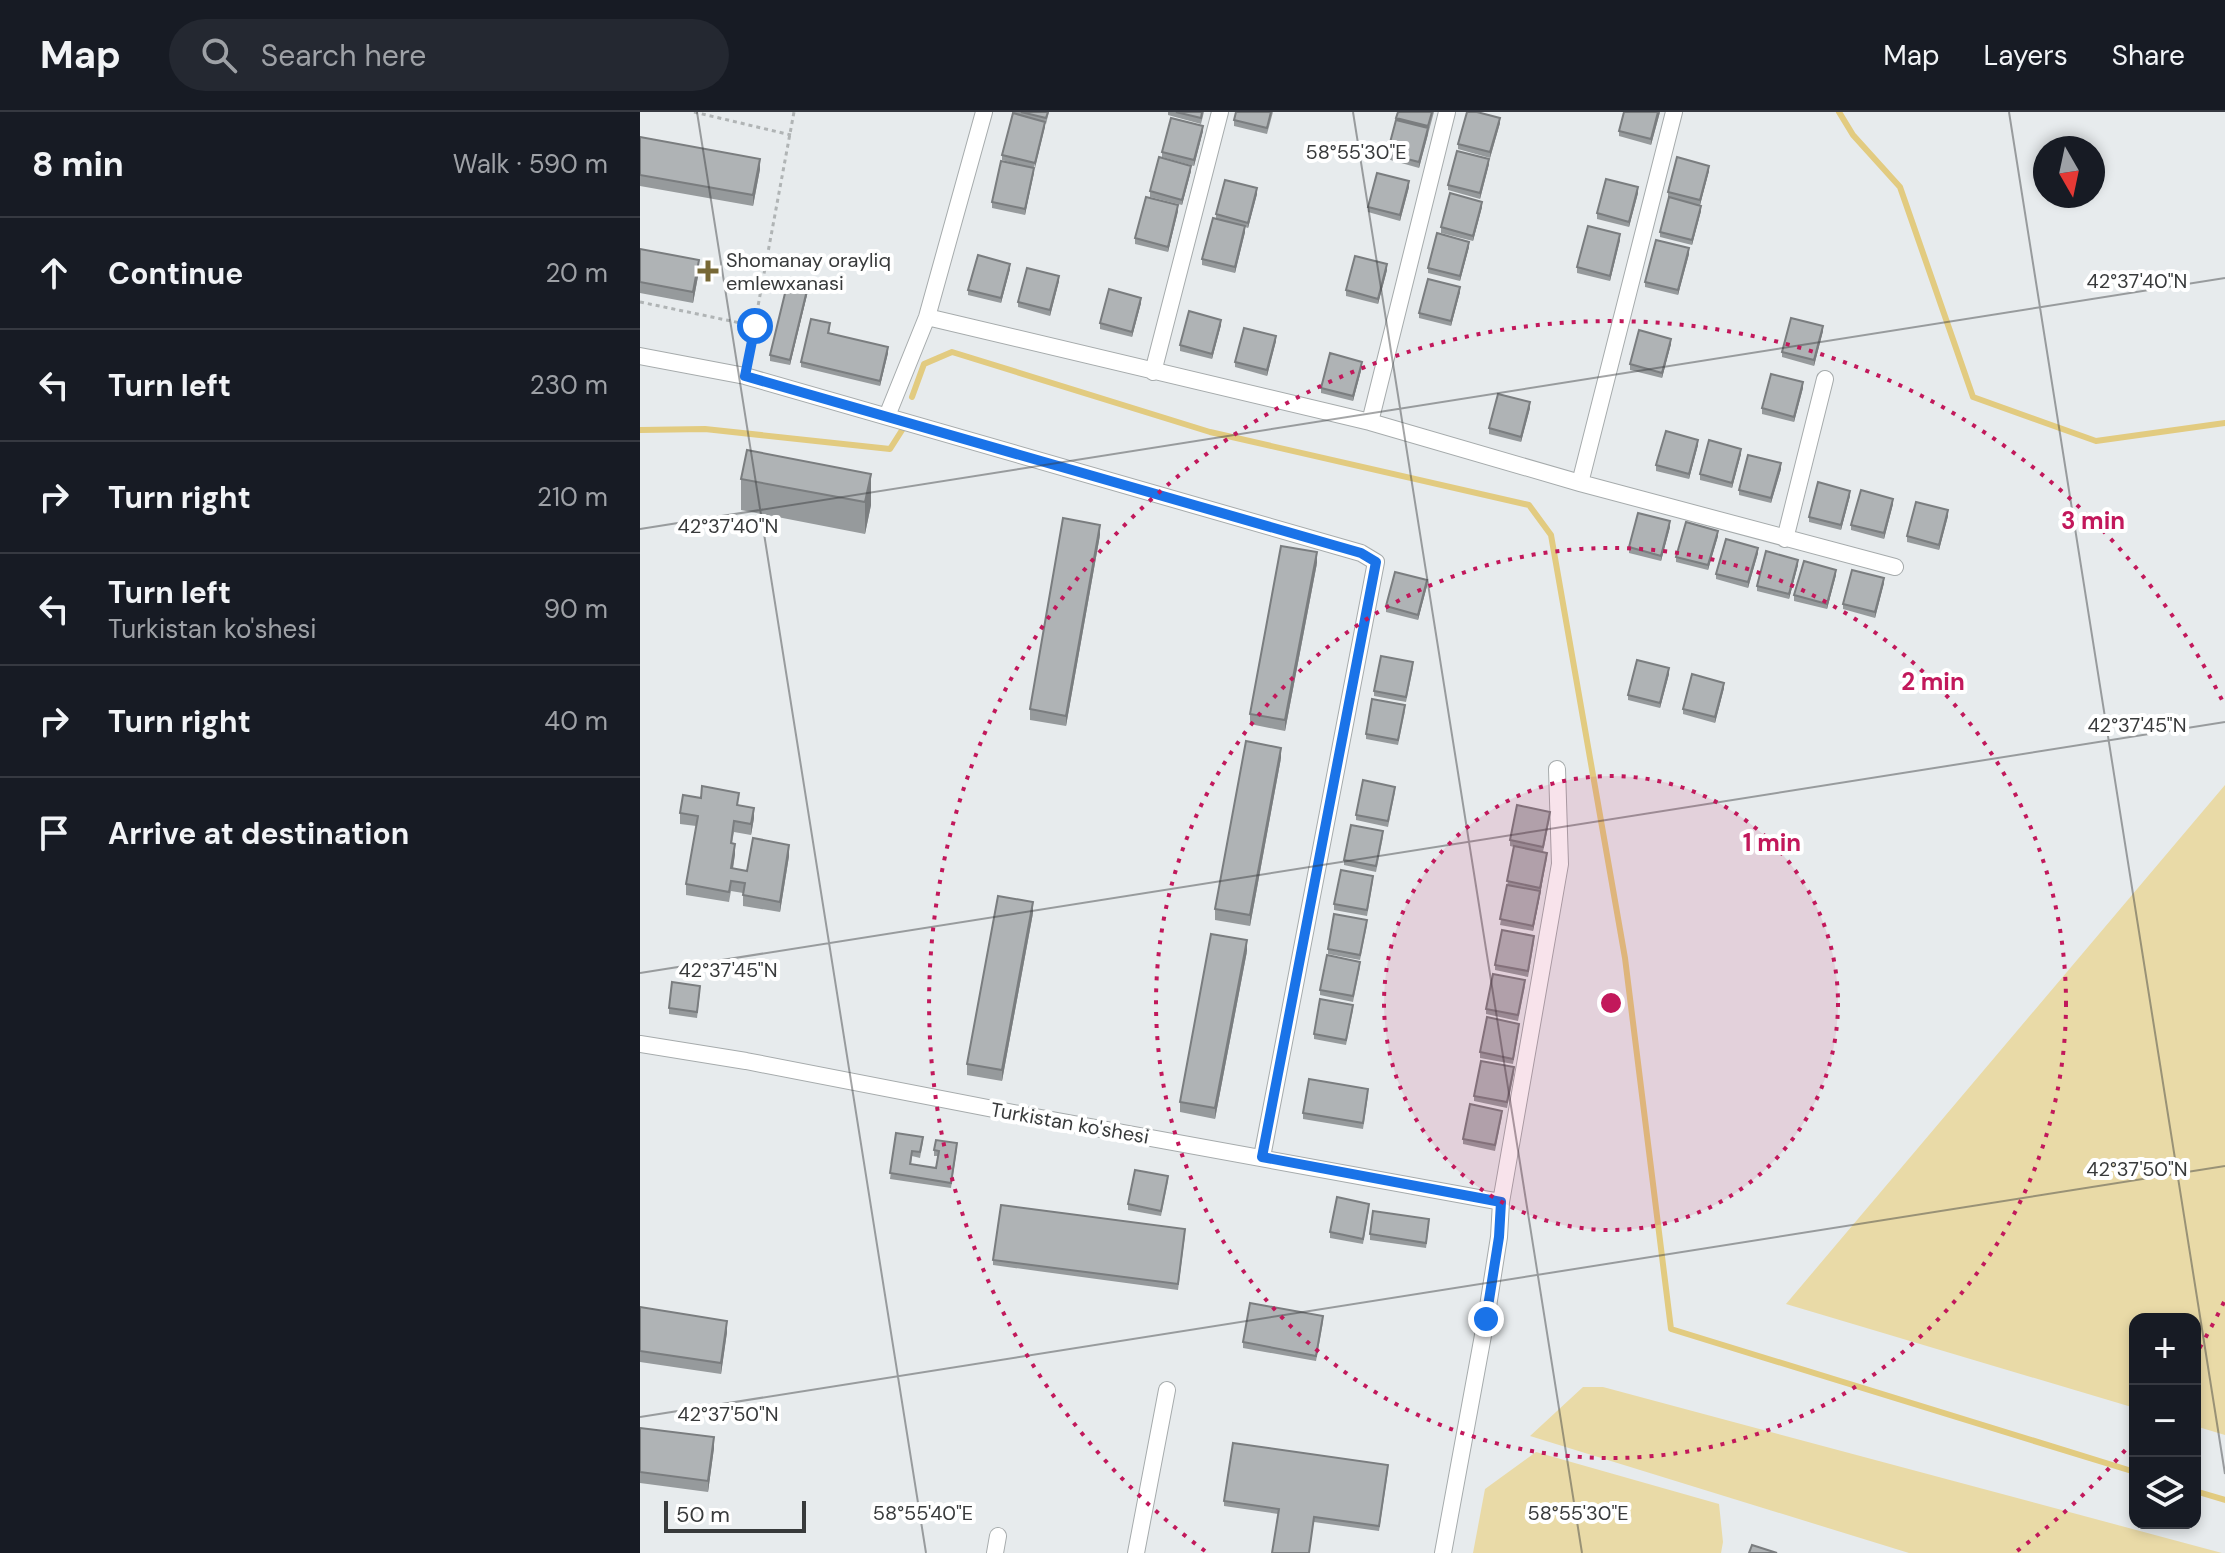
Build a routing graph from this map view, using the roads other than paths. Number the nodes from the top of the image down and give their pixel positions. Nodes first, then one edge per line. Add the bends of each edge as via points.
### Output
1 (984, 112) edge
2 (1220, 112) edge
3 (1447, 112) edge
4 (1674, 112) edge
5 (927, 317) junction
6 (640, 356) edge
7 (1153, 372) junction
8 (1825, 379) dead end
9 (887, 416) junction
10 (1370, 422) junction
11 (1580, 483) junction
12 (1785, 539) junction
13 (1895, 567) dead end
14 (1557, 769) dead end
15 (640, 1044) edge
16 (1262, 1157) junction
17 (1501, 1202) junction
18 (1167, 1390) dead end
19 (1136, 1553) edge
20 (1443, 1553) edge

1 - 5 street
2 - 7 street
3 - 10 street
4 - 11 street
5 - 7 street
5 - 9 street
6 - 9 street via 745,376
7 - 10 street
8 - 12 street
9 - 16 street via 1361,553 1376,562
10 - 11 street
11 - 12 street
12 - 13 street
14 - 17 street via 1560,864
15 - 16 street, Turkistan ko'shesi
16 - 17 street, Turkistan ko'shesi
17 - 20 street via 1486,1319
18 - 19 street

